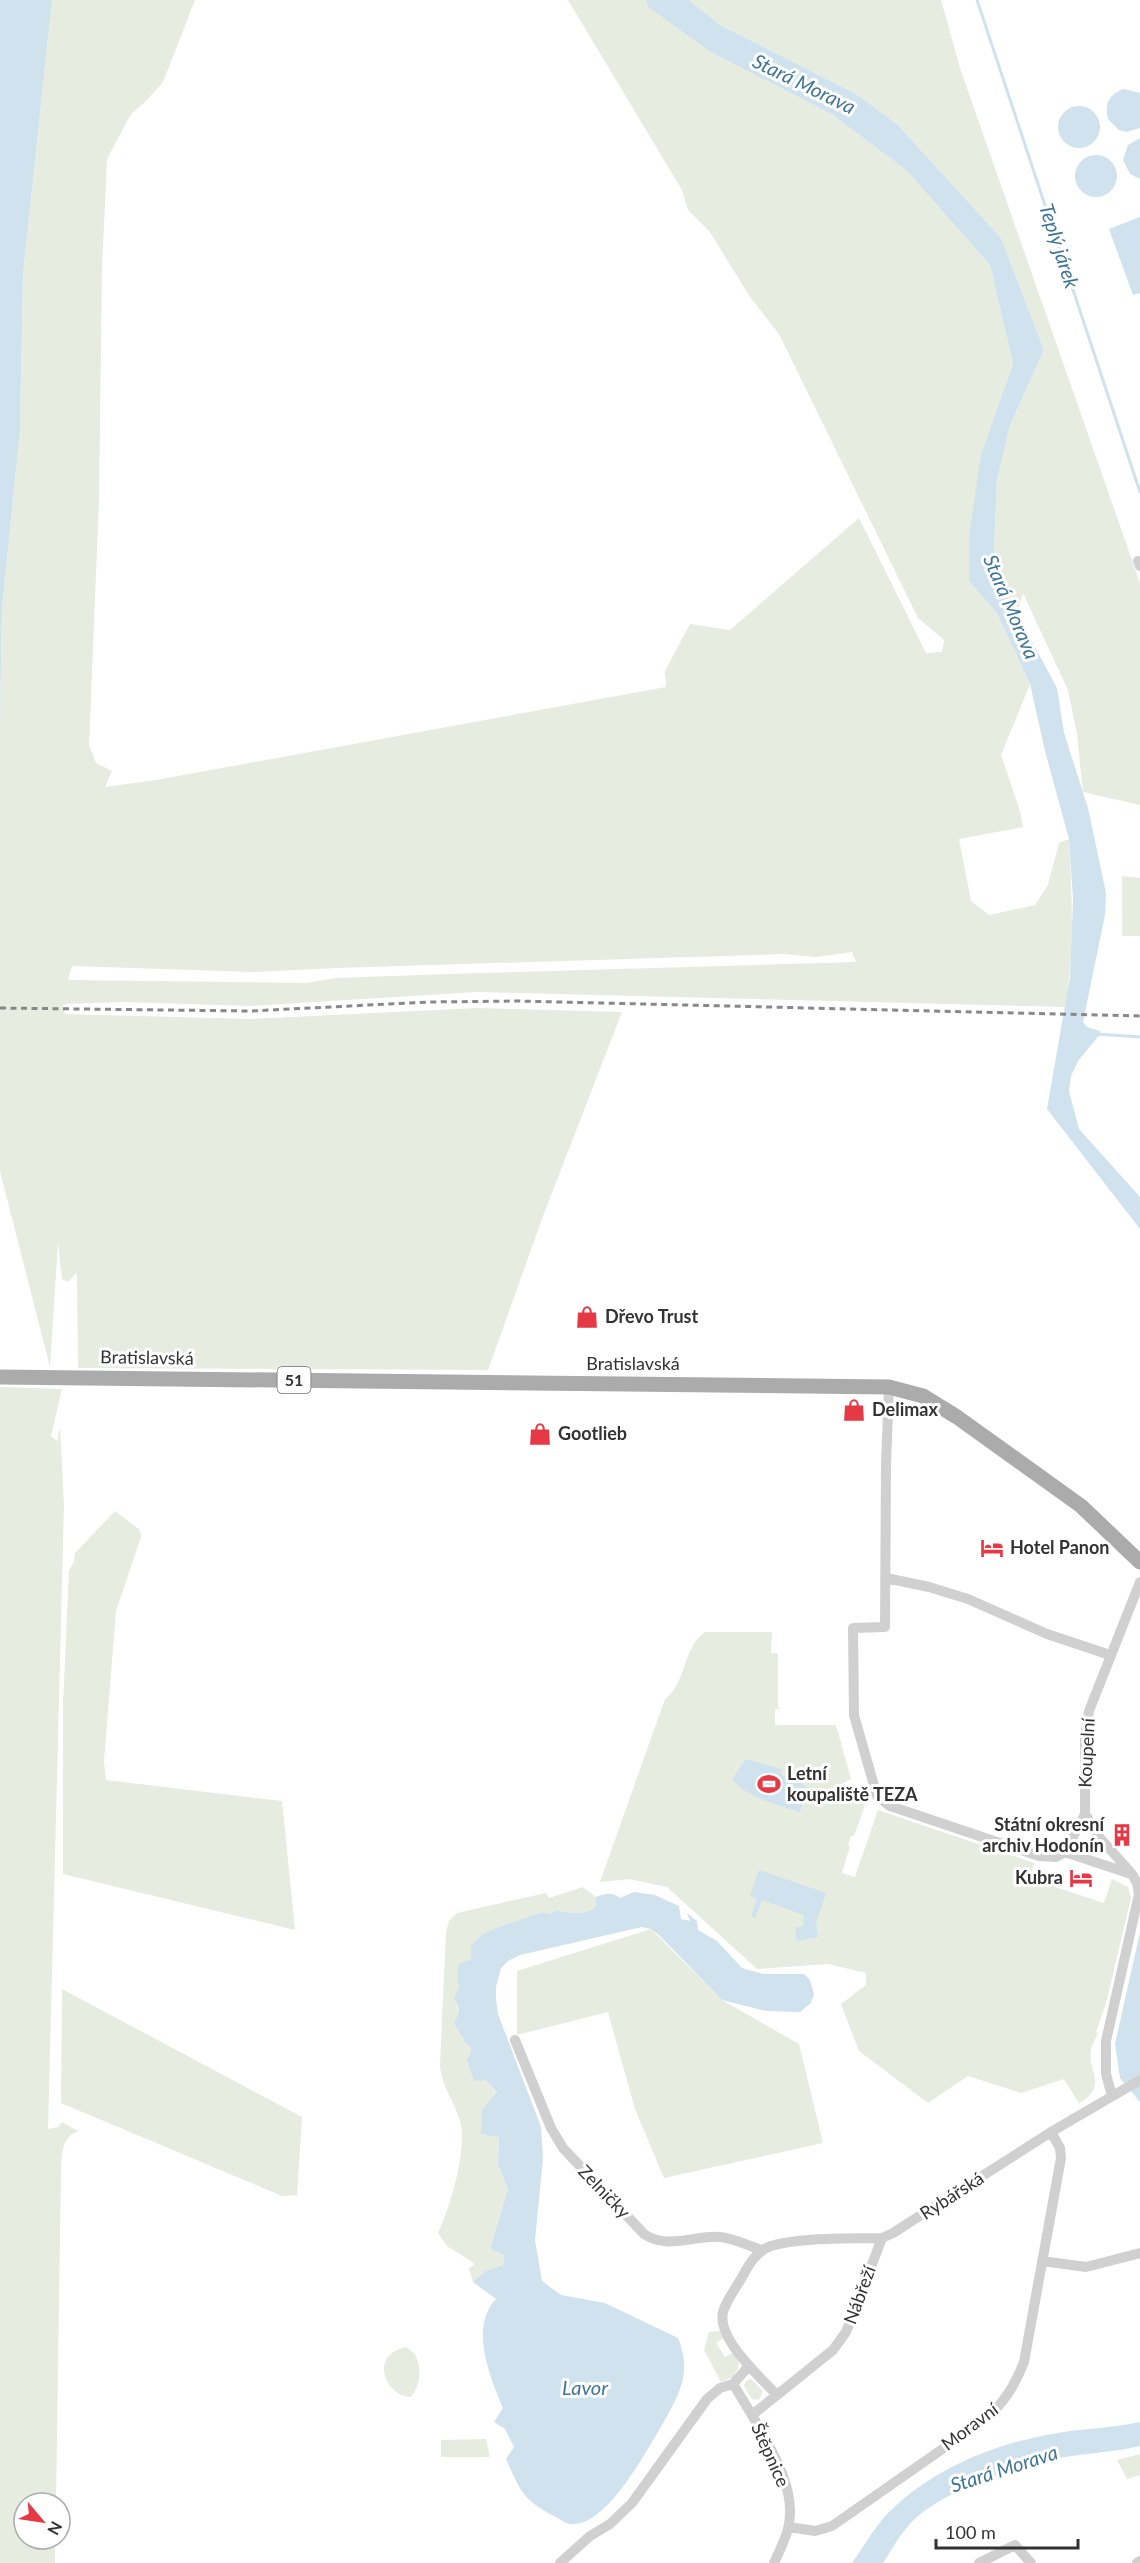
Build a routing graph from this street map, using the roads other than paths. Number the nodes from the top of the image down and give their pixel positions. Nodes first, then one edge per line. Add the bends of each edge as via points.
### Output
1 (0, 1377) edge
2 (889, 1387) junction
3 (1140, 1562) edge
4 (886, 1578) junction
5 (1140, 1582) edge
6 (1110, 1655) junction
7 (1085, 1814) junction
8 (1065, 1852) junction
9 (1132, 1874) junction
10 (515, 2040) dead end
11 (1140, 2080) edge
12 (1112, 2096) junction
13 (1051, 2132) junction
14 (882, 2238) junction
15 (762, 2250) junction
16 (1140, 2253) edge
17 (1042, 2261) junction
18 (749, 2366) junction
19 (734, 2384) junction
20 (777, 2395) junction
21 (752, 2415) junction
22 (789, 2527) junction
23 (560, 2563) edge
24 (774, 2563) edge
25 (979, 2563) edge
26 (1031, 2563) edge

1 - 2 main road, Bratislavská / 51
2 - 3 main road, Bratislavská / 51 via 923,1396 957,1417 1081,1506
2 - 4 street
4 - 6 street via 968,1599 1047,1634
4 - 8 street via 885,1627 853,1628 854,1715 877,1796 890,1806 1040,1857 1056,1857
5 - 6 street, Koupelní
6 - 7 street, Koupelní via 1086,1723
7 - 8 street
7 - 9 street, Koupelní
8 - 9 street
9 - 12 street via 1139,1894 1106,2041 1106,2074
10 - 15 street, Zelničky via 563,2148 644,2234 667,2242 720,2237
11 - 12 street, Rybářská
12 - 13 street, Rybářská
13 - 14 street, Rybářská
13 - 17 street, Moravní via 1061,2158
14 - 15 street, Rybářská via 793,2242
14 - 20 street, Nábřeží via 846,2332 833,2350
15 - 18 street via 744,2274 722,2321
16 - 17 street via 1086,2267
17 - 22 street, Moravní via 1024,2362 1002,2405 832,2526 815,2531
18 - 19 street
18 - 20 street
19 - 21 street
19 - 23 street via 720,2388 707,2399 632,2503
20 - 21 street, Nábřeží
21 - 22 street, Štěpnice via 786,2484
22 - 24 street, Štěpnice
25 - 26 street via 1015,2545

